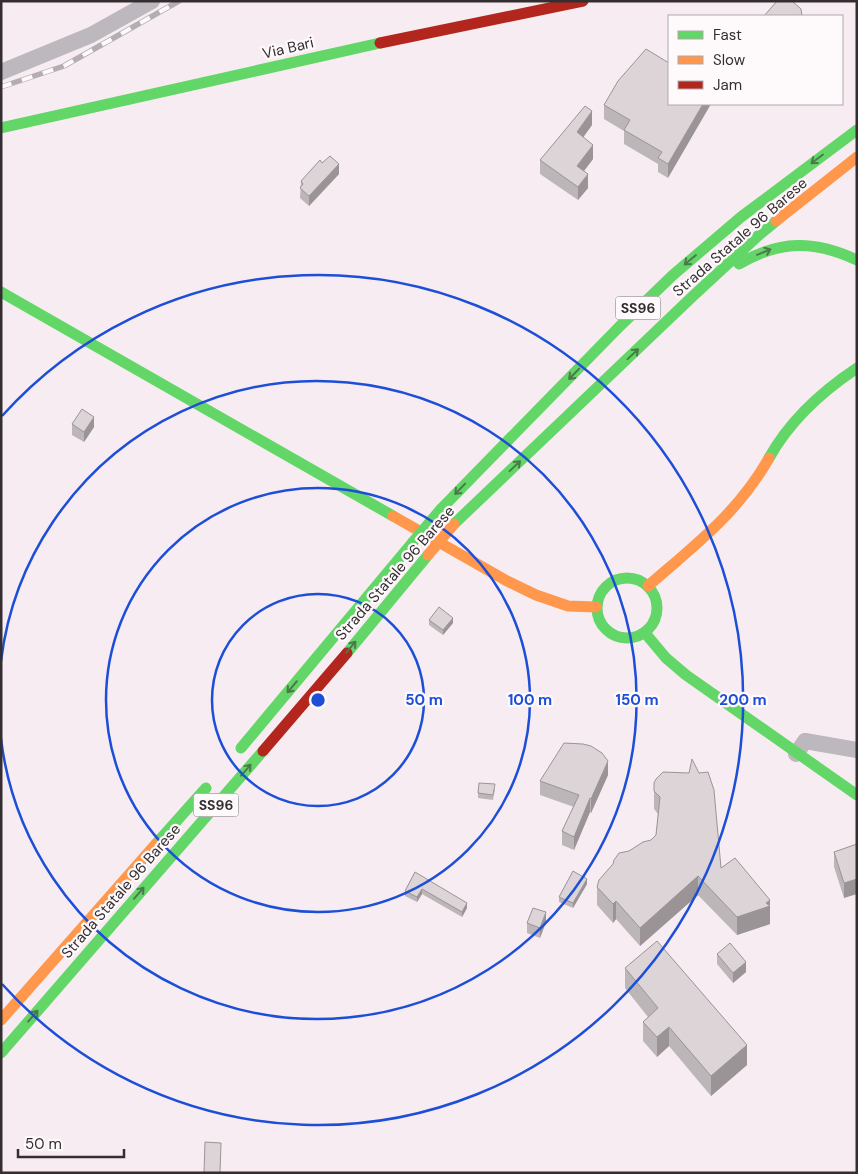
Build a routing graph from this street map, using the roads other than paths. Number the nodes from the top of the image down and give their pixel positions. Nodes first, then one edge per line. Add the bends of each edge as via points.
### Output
1 (152, 1) edge
2 (583, 1) edge
3 (1, 72) edge
4 (857, 120) edge
5 (1, 128) edge
6 (857, 130) edge
7 (839, 142) junction
8 (857, 157) edge
9 (857, 260) edge
10 (1, 292) edge
11 (693, 296) junction
12 (857, 368) edge
13 (648, 586) junction
14 (596, 607) junction
15 (646, 633) junction
16 (857, 750) edge
17 (235, 754) dead end
18 (796, 754) junction
19 (216, 776) dead end
20 (857, 795) edge
21 (1, 1020) edge
22 (1, 1053) edge

1 - 3 street via 91,35
2 - 5 main road, Via Bari
4 - 7 main road
6 - 7 main road, Strada Statale 96 Barese / SS96
7 -> 17 main road, Strada Statale 96 Barese / SS96, bridge via 741,217 620,326 440,509
8 - 11 main road, Strada Statale 96 Barese / SS96 via 759,235
11 -> 9 main road via 747,258 770,249 812,245 836,250
10 - 14 main road via 507,580 568,606
22 -> 11 main road, Strada Statale 96 Barese / SS96, bridge via 310,697 454,524
12 - 13 main road via 805,410 782,437 750,489 722,520
13 - 14 main road via 630,578 611,582 598,597
13 - 15 main road via 658,605 655,620
14 - 15 main road via 602,626 609,633 627,639
15 - 18 main road via 666,658 686,675
16 - 18 street via 805,741
18 - 20 main road
19 - 21 main road, Strada Statale 96 Barese / SS96

